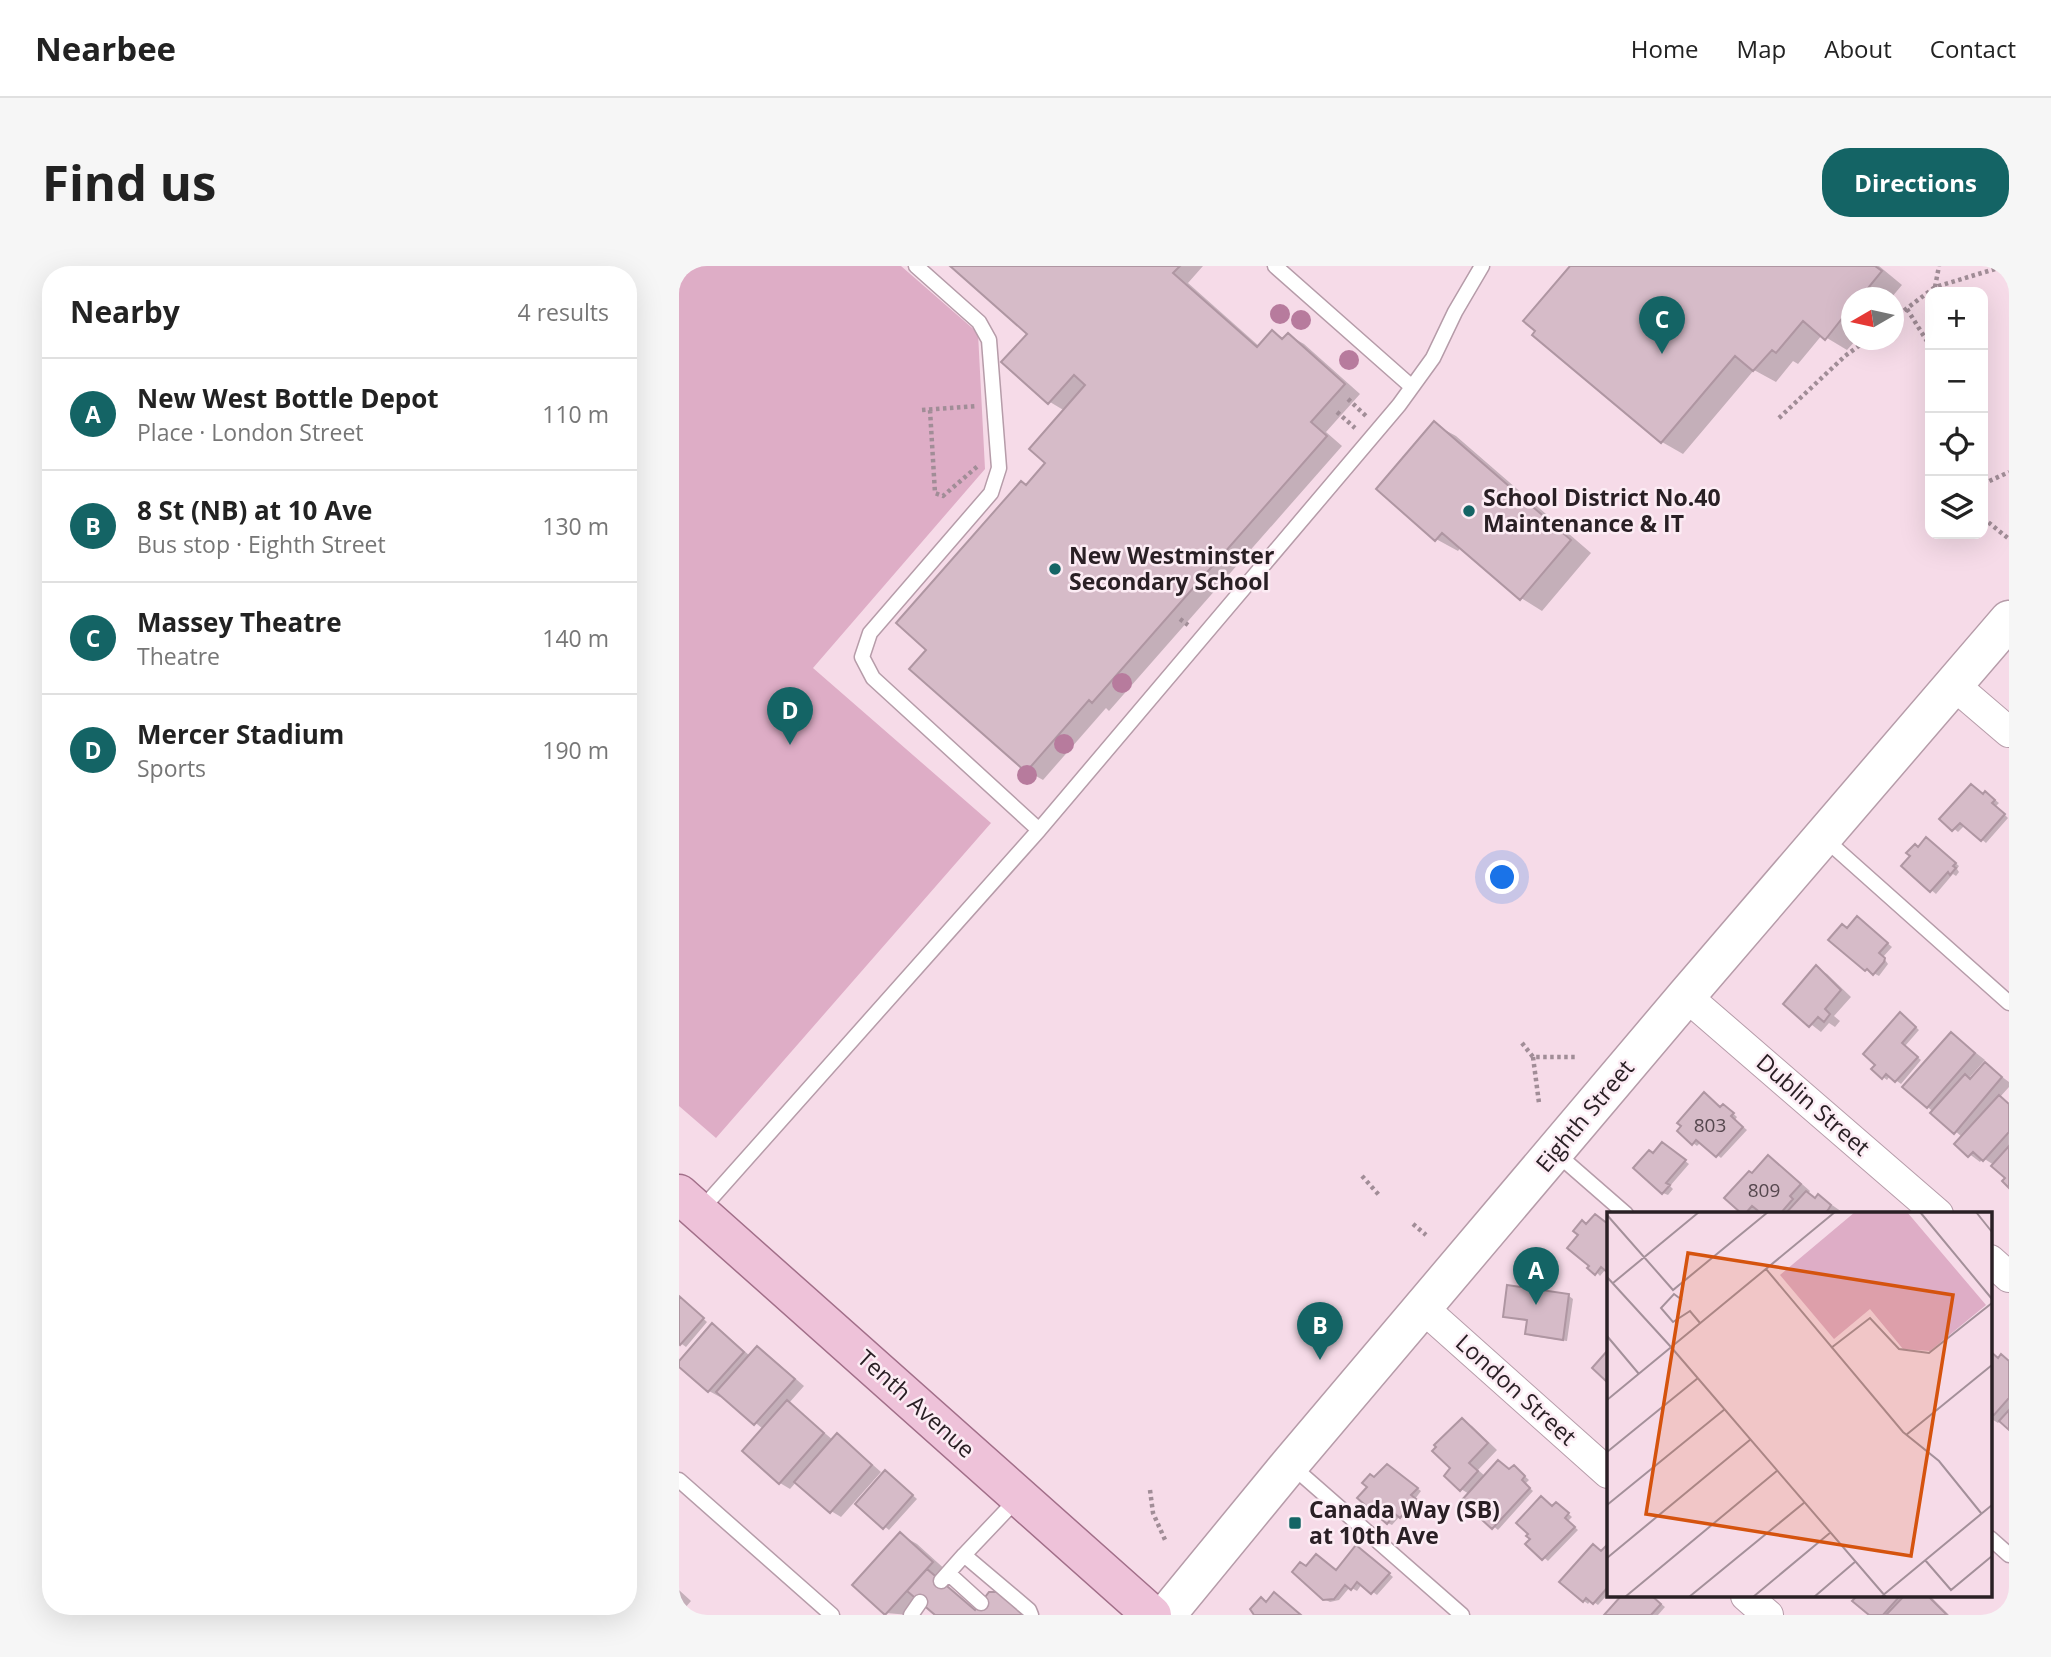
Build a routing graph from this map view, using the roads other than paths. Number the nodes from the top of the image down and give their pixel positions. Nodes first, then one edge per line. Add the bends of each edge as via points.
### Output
1 (916, 266) edge
2 (1275, 266) edge
3 (1482, 266) edge
4 (1412, 387) junction
5 (2009, 620) edge
6 (1954, 685) junction
7 (2009, 732) edge
8 (1039, 830) junction
9 (1822, 836) junction
10 (1686, 996) junction
11 (2009, 1003) edge
12 (1555, 1152) junction
13 (689, 1203) edge
14 (1624, 1212) edge
15 (1936, 1212) edge
16 (1991, 1261) edge
17 (2009, 1277) edge
18 (1423, 1308) junction
19 (1290, 1464) junction
20 (1607, 1472) edge
21 (679, 1480) edge
22 (1020, 1496) junction
23 (1991, 1539) edge
24 (964, 1555) junction
25 (2009, 1555) edge
26 (1748, 1598) edge
27 (920, 1602) dead end
28 (981, 1603) dead end
29 (832, 1615) edge
30 (911, 1615) edge
31 (1031, 1615) edge
32 (1152, 1615) edge
33 (1166, 1615) edge
34 (1462, 1615) edge
35 (1768, 1615) edge

1 - 8 lane via 979,322 989,340 999,468 991,493 870,633 862,657 873,678
2 - 4 lane
3 - 4 lane via 1433,358
4 - 8 lane
5 - 6 street, Eighth Street
6 - 7 street
6 - 9 street, Eighth Street
8 - 13 lane
9 - 10 street, Eighth Street
9 - 11 lane
10 - 12 street, Eighth Street
10 - 15 street, Dublin Street
12 - 14 lane
12 - 18 street, Eighth Street
13 - 22 main road, Tenth Avenue
16 - 17 street
18 - 19 street, Eighth Street
18 - 20 street, London Street
19 - 33 street, Eighth Street
19 - 34 lane
21 - 29 lane
22 - 24 lane
22 - 32 main road, Tenth Avenue
23 - 25 lane
24 - 28 lane via 944,1577
24 - 31 lane
26 - 35 street
27 - 30 lane

